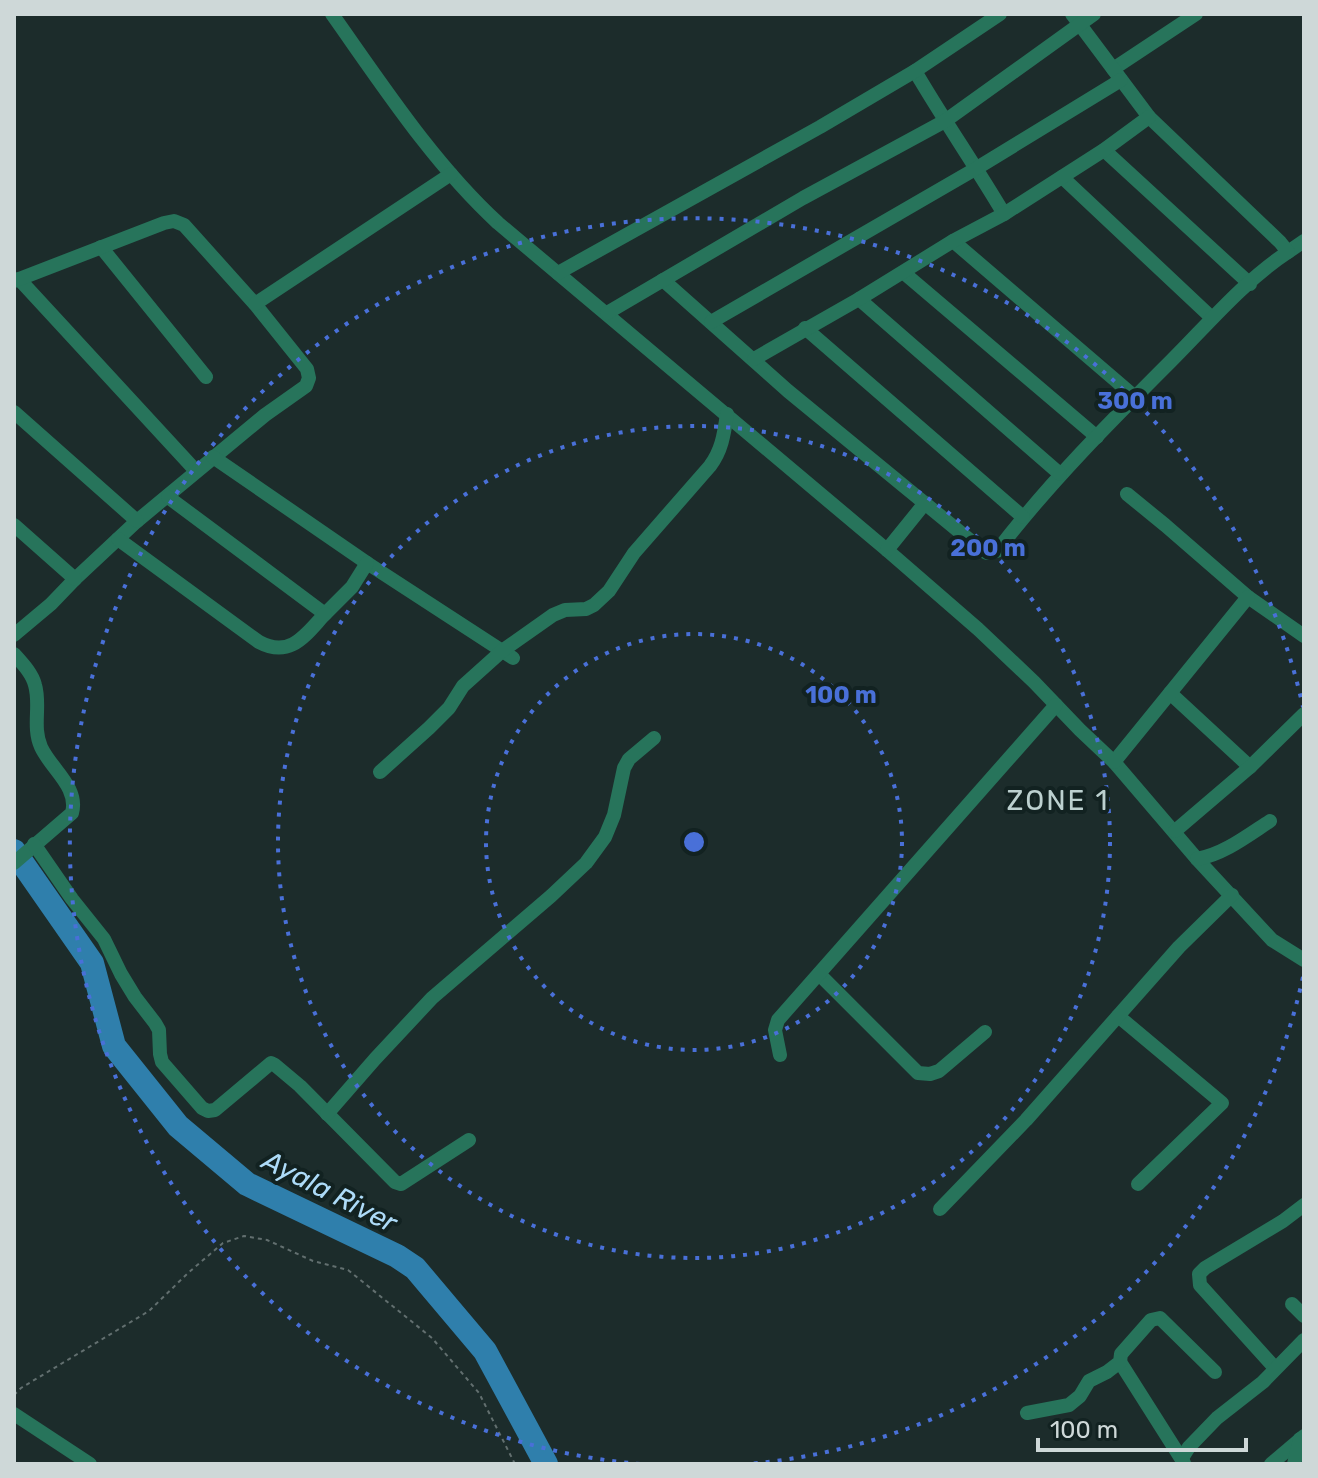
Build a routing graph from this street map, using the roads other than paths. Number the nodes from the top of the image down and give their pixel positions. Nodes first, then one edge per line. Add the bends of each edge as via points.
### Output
1 (332, 14) edge
2 (1000, 14) edge
3 (1094, 14) edge
4 (1196, 14) edge
5 (1076, 19) edge
6 (915, 71) junction
7 (1117, 74) junction
8 (1149, 117) junction
9 (945, 121) junction
10 (1104, 150) junction
11 (977, 168) junction
12 (451, 174) junction
13 (1062, 177) junction
14 (1004, 214) junction
15 (953, 241) junction
16 (1304, 241) edge
17 (101, 247) junction
18 (1288, 252) junction
19 (558, 273) junction
20 (904, 273) junction
21 (16, 280) edge
22 (663, 280) junction
23 (1250, 284) junction
24 (859, 299) junction
25 (255, 304) junction
26 (607, 313) junction
27 (1212, 318) junction
28 (711, 322) junction
29 (805, 328) junction
30 (754, 359) junction
31 (206, 377) dead end
32 (1135, 397) junction
33 (14, 412) edge
34 (727, 414) junction
35 (1097, 437) junction
36 (213, 457) junction
37 (196, 471) junction
38 (1060, 474) junction
39 (1127, 494) dead end
40 (168, 497) junction
41 (925, 503) junction
42 (1023, 517) junction
43 (137, 521) junction
44 (14, 525) edge
45 (118, 539) junction
46 (887, 550) junction
47 (367, 563) junction
48 (75, 579) junction
49 (1248, 597) junction
50 (325, 614) junction
51 (14, 634) edge
52 (1304, 636) edge
53 (14, 654) edge
54 (508, 654) junction
55 (1170, 693) junction
56 (1056, 705) junction
57 (1304, 714) edge
58 (654, 738) dead end
59 (1114, 762) junction
60 (1250, 767) junction
61 (380, 772) dead end
62 (1270, 821) dead end
63 (1175, 831) junction
64 (31, 847) junction
65 (1197, 859) junction
66 (14, 863) edge
67 (1232, 895) junction
68 (1304, 960) edge
69 (819, 974) junction
70 (1118, 1016) junction
71 (985, 1032) dead end
72 (780, 1055) dead end
73 (327, 1114) junction
74 (469, 1140) dead end
75 (1138, 1184) dead end
76 (1304, 1205) edge
77 (940, 1209) dead end
78 (1292, 1304) dead end
79 (1304, 1316) edge
80 (1304, 1340) edge
81 (1120, 1362) junction
82 (1275, 1368) junction
83 (1215, 1372) dead end
84 (1027, 1413) dead end
85 (14, 1414) edge
86 (1302, 1438) edge
87 (71, 1452) junction
88 (1183, 1461) edge
89 (60, 1464) edge
90 (90, 1464) edge
91 (1271, 1464) edge
92 (1294, 1464) edge

1 - 12 street
2 - 6 street
3 - 5 street
4 - 7 street
5 - 7 street
5 - 9 street
6 - 9 street
6 - 19 street
7 - 8 street
7 - 11 street
8 - 10 street
8 - 18 street
9 - 11 street
9 - 22 street
10 - 13 street
10 - 23 street
11 - 14 street
11 - 28 street
12 - 19 street via 490,216
12 - 25 street
13 - 14 street
13 - 27 street
14 - 15 street
15 - 20 street
15 - 32 street
16 - 18 street
17 - 21 street
17 - 25 street via 174,221 184,225
17 - 31 street
18 - 23 street
19 - 26 street
20 - 24 street
20 - 35 street
21 - 37 street
22 - 26 street
22 - 28 street
23 - 27 street
24 - 29 street
24 - 38 street
25 - 36 street via 309,378 306,386
26 - 34 street
27 - 32 street
28 - 30 street
29 - 30 street
29 - 42 street
30 - 41 street
32 - 35 street
33 - 43 street
34 - 46 street
34 - 54 street via 718,455 634,553 609,591 586,609 553,615
35 - 38 street
36 - 37 street
36 - 47 street
37 - 40 street
38 - 42 street
39 - 49 street
40 - 43 street
40 - 50 street
41 - 42 street via 987,553 997,551
41 - 46 street
43 - 45 street
44 - 48 street
45 - 48 street
45 - 50 street via 270,648 298,642
46 - 56 street
47 - 50 street
47 - 54 street
48 - 51 street
49 - 52 street
49 - 55 street
53 - 64 street via 35,682 41,746 75,804 72,813
54 - 61 street via 463,686 449,708
55 - 59 street
55 - 60 street
56 - 59 street
56 - 69 street
57 - 60 street
58 - 73 street via 624,768 614,815 586,863 432,998
59 - 63 street
60 - 63 street
62 - 65 street
63 - 65 street
64 - 66 street
64 - 73 street via 104,939 159,1030 162,1062 202,1108 215,1110 271,1063
65 - 67 street
67 - 68 street via 1272,940
67 - 70 street
69 - 71 street via 918,1073 939,1071
69 - 72 street via 778,1020
70 - 75 street via 1222,1103
70 - 77 street
73 - 74 street via 401,1184
76 - 82 street via 1199,1274 1200,1285
78 - 79 street
80 - 82 street
81 - 83 street via 1151,1320 1160,1318
81 - 84 street via 1089,1381 1069,1405
81 - 88 street
82 - 88 street via 1217,1418
85 - 87 street
86 - 91 street
86 - 92 street
87 - 89 street
87 - 90 street

